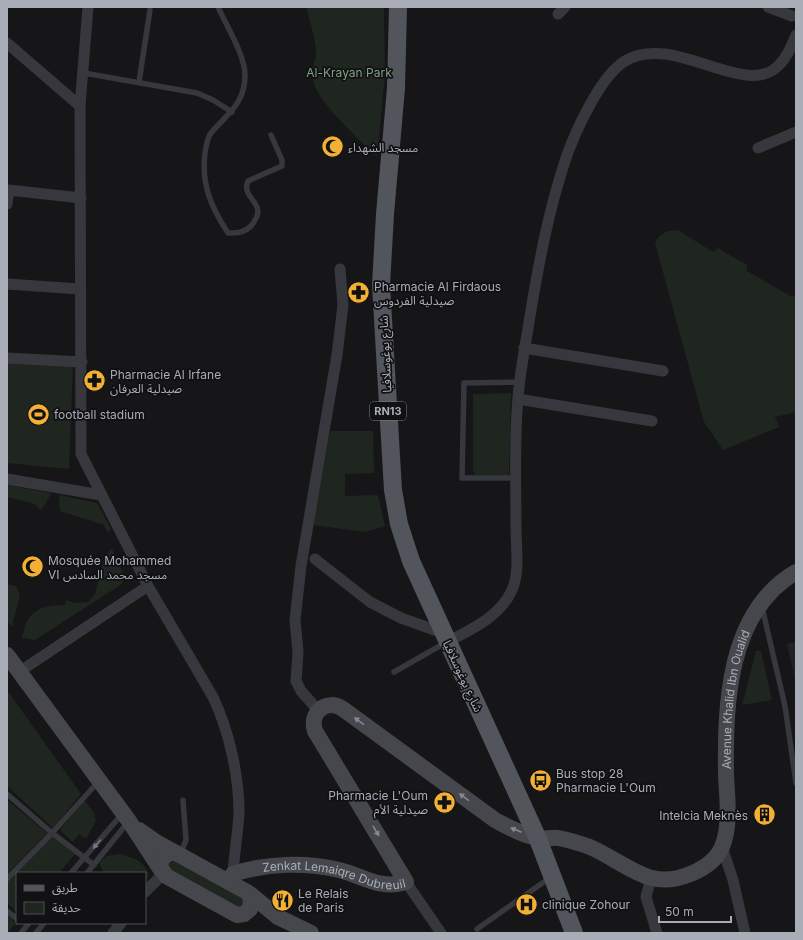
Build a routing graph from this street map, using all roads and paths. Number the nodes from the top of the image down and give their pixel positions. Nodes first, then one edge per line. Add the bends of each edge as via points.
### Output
1 (88, 7) edge
2 (218, 7) edge
3 (398, 7) edge
4 (768, 7) edge
5 (150, 10) dead end
6 (792, 16) edge
7 (796, 35) edge
8 (7, 43) edge
9 (84, 73) junction
10 (139, 82) junction
11 (80, 106) junction
12 (232, 112) junction
13 (796, 132) edge
14 (271, 135) dead end
15 (758, 148) dead end
16 (81, 198) junction
17 (7, 204) edge
18 (340, 269) dead end
19 (7, 284) edge
20 (80, 289) junction
21 (524, 348) junction
22 (7, 358) edge
23 (82, 362) junction
24 (663, 372) dead end
25 (520, 382) junction
26 (518, 399) junction
27 (652, 421) dead end
28 (515, 478) junction
29 (7, 479) edge
30 (101, 494) junction
31 (315, 558) dead end
32 (796, 572) edge
33 (148, 586) junction
34 (761, 604) junction
35 (445, 638) junction
36 (7, 656) edge
37 (19, 672) junction
38 (394, 672) dead end
39 (318, 710) junction
40 (99, 781) junction
41 (796, 783) edge
42 (7, 794) edge
43 (183, 800) dead end
44 (126, 818) junction
45 (52, 833) junction
46 (538, 839) junction
47 (722, 847) junction
48 (178, 854) junction
49 (85, 857) junction
50 (94, 865) junction
51 (73, 872) edge
52 (88, 872) edge
53 (162, 872) junction
54 (553, 876) junction
55 (231, 878) junction
56 (650, 878) junction
57 (7, 879) edge
58 (406, 882) junction
59 (146, 891) edge
60 (250, 894) junction
61 (7, 911) edge
62 (240, 915) junction
63 (278, 917) junction
64 (16, 918) edge
65 (28, 924) edge
66 (43, 924) edge
67 (120, 924) edge
68 (477, 929) dead end
69 (21, 933) edge
70 (36, 933) edge
71 (113, 933) edge
72 (311, 933) edge
73 (441, 933) edge
74 (574, 933) edge
75 (657, 933) edge
76 (745, 933) edge

1 - 9 street
2 - 12 lane via 242,59 244,69 244,88
3 - 35 main road, شارع يوغوسلافيا / RN13 via 396,88 381,285 393,490 411,561
4 - 6 street
5 - 10 lane
7 - 21 street via 780,65 764,74 733,74 667,53 626,60 612,72 584,116 566,158 548,214
8 - 11 street
9 - 10 lane
9 - 11 street
10 - 12 lane via 197,93
11 - 16 street
12 - 14 lane via 210,134 203,169 206,192 217,217 228,233 247,230 258,217 258,209 247,190 248,181 282,166 282,160
13 - 15 street
16 - 17 street via 9,190
16 - 20 street
18 - 39 street via 343,305 337,355 301,566 295,620 298,652 296,681
19 - 20 street
20 - 23 street
21 - 24 street
21 - 25 street
22 - 23 street
23 - 30 street via 81,454
25 - 26 street
25 - 28 lane via 464,383 462,478
26 - 27 street
26 - 28 street
28 - 35 street via 516,573 512,590 486,621
29 - 30 street
30 - 33 street
31 - 35 street via 370,602
32 - 34 main road, Avenue Khalid Ibn Oualid via 787,577
33 - 37 street
33 - 55 street via 213,697 227,730 239,802
34 - 41 lane via 785,706
34 - 47 main road, Avenue Khalid Ibn Oualid via 746,628 736,656 728,693 727,820
35 - 38 lane
35 - 46 main road, شارع يوغوسلافيا / RN13
36 - 37 main road
37 - 40 main road
46 -> 39 main road via 495,820 339,706 328,705
39 -> 58 main road via 314,720 315,731
40 - 44 main road
40 - 45 lane
42 - 45 lane
43 - 48 lane via 186,840
44 - 48 main road via 156,842
44 -> 49 lane
44 - 50 lane
44 - 53 main road
45 - 49 lane
45 - 57 lane
46 - 54 main road, RN13
46 - 56 main road via 556,838 574,842
47 - 56 main road via 708,865 691,873 673,878
47 - 76 street via 733,880
48 - 53 main road via 168,854 162,858
48 - 55 main road
49 - 50 lane
49 - 51 lane
50 - 52 lane
53 - 59 street
53 - 62 main road
54 - 68 lane
54 - 74 main road, RN13
55 - 58 main road, Zenkat Lemaiqre Dubreuil via 246,870 301,865 338,869 387,886
55 - 60 main road
56 - 75 street via 646,897
58 - 73 street, Zenkat Lemaiqre Dubreuil
60 - 62 main road via 252,906 248,912
60 - 63 main road
61 - 64 lane
62 - 63 main road
63 - 72 main road
65 - 69 lane
66 - 70 lane
67 - 71 street

